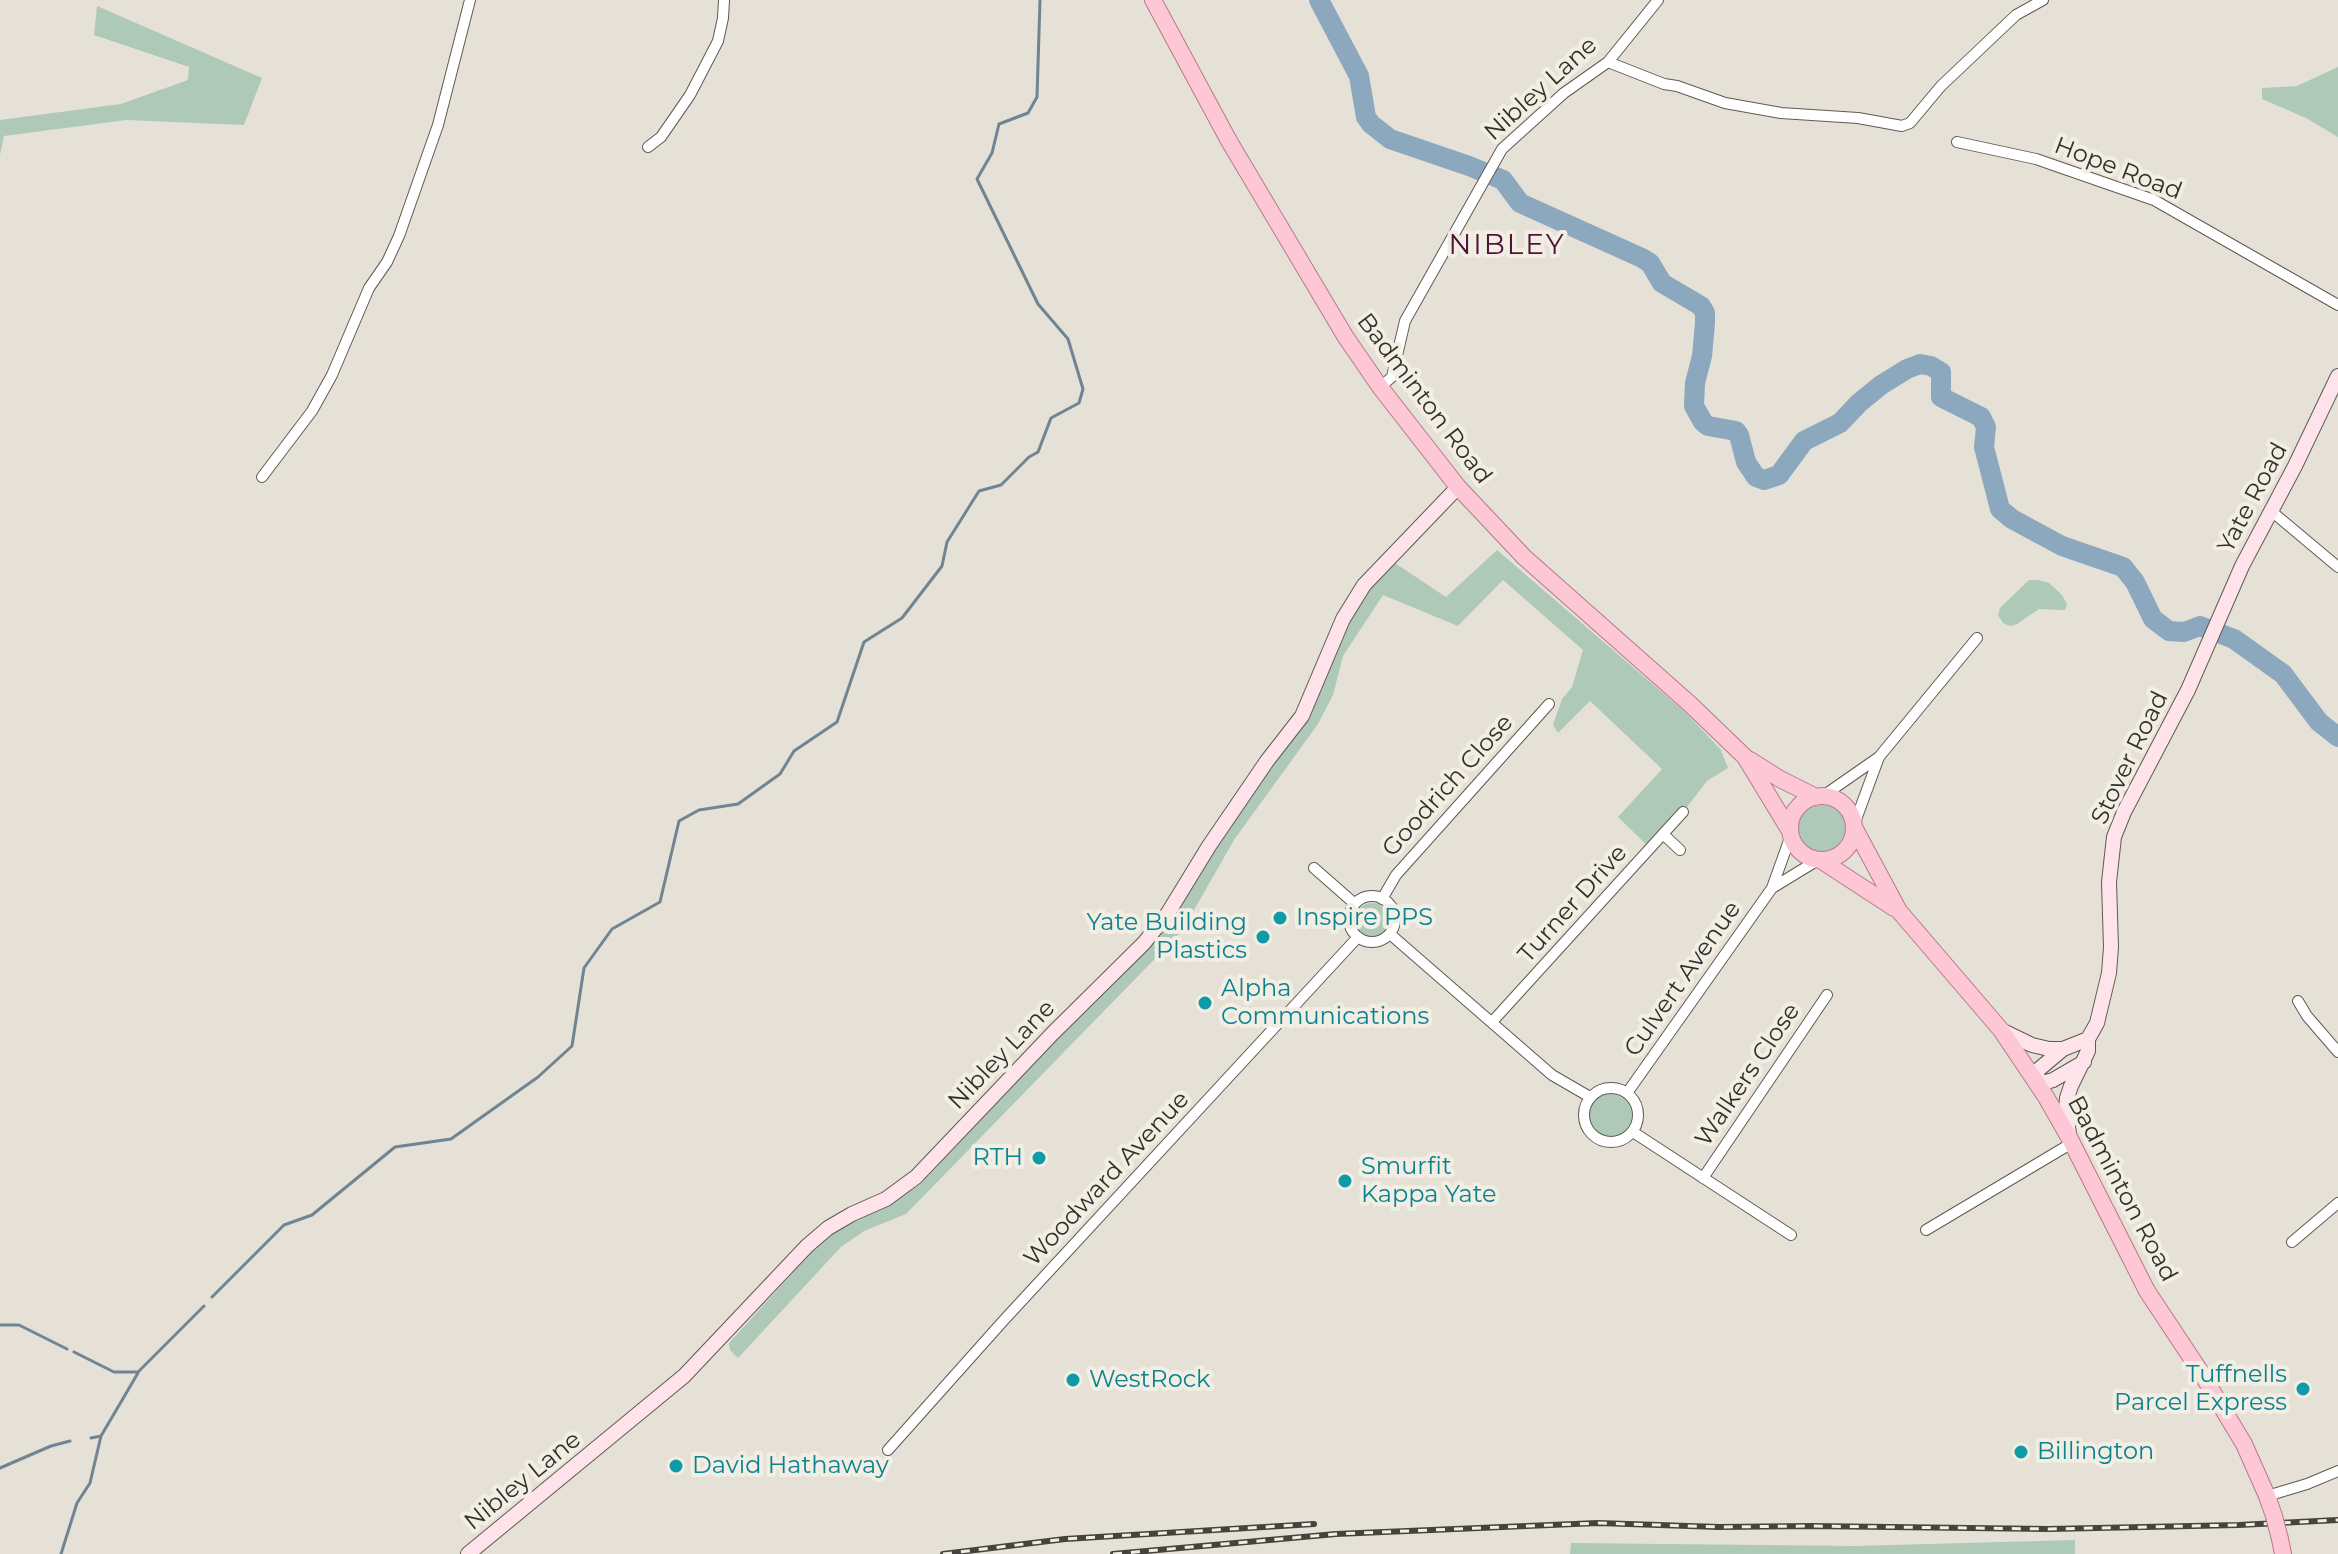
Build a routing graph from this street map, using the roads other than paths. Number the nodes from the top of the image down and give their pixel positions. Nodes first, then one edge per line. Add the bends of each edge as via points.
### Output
1 (470, 0) edge
2 (724, 0) edge
3 (1153, 0) edge
4 (1658, 0) edge
5 (2043, 0) edge
6 (1608, 62) junction
7 (1957, 142) dead end
8 (648, 147) dead end
9 (2338, 305) edge
10 (2338, 376) edge
11 (1380, 387) junction
12 (262, 477) dead end
13 (1458, 487) junction
14 (2270, 510) junction
15 (2338, 567) edge
16 (1977, 638) dead end
17 (2210, 642) joint
18 (1549, 704) dead end
19 (1745, 757) junction
20 (1879, 757) junction
21 (1820, 796) junction
22 (1683, 812) dead end
23 (1854, 827) junction
24 (1791, 833) junction
25 (1663, 834) junction
26 (1680, 850) dead end
27 (1820, 860) junction
28 (1314, 868) dead end
29 (1772, 888) junction
30 (1382, 899) junction
31 (1355, 904) junction
32 (1899, 911) junction
33 (1390, 934) junction
34 (1358, 937) junction
35 (1827, 995) dead end
36 (2298, 1001) dead end
37 (1492, 1022) junction
38 (2001, 1030) junction
39 (2088, 1039) junction
40 (2063, 1049) junction
41 (2338, 1052) edge
42 (2084, 1062) junction
43 (2036, 1081) junction
44 (1627, 1093) junction
45 (1590, 1097) junction
46 (1633, 1132) junction
47 (2071, 1141) junction
48 (1703, 1178) junction
49 (2338, 1203) edge
50 (1926, 1230) dead end
51 (1791, 1235) dead end
52 (2292, 1242) dead end
53 (888, 1450) dead end
54 (2338, 1471) edge
55 (2271, 1507) junction
56 (2281, 1547) edge
57 (468, 1554) edge

1 - 12 street via 438,125 399,236 312,411
2 - 8 street via 718,41 690,95
3 - 11 main road, Badminton Road via 1236,154
4 - 6 street, Nibley Lane
5 - 6 street via 2016,15 1902,126 1725,103
6 - 11 street, Nibley Lane via 1502,149 1405,321 1392,377
7 - 9 street, Hope Road via 2036,159 2154,200
10 - 14 street, Yate Road
11 - 13 main road, Badminton Road
13 - 19 main road, Badminton Road via 1524,557
13 - 57 street, Nibley Lane via 1364,585 1343,619 1302,716 1144,943 916,1177 828,1228 684,1376
14 - 15 street
14 - 17 street, Yate Road
16 - 20 street
17 - 39 street, Stover Road via 2114,837 2109,973
18 - 30 street, Goodrich Close via 1396,875
19 - 21 main road, Badminton Road
19 - 24 main road, Badminton Road
20 - 21 street
20 - 23 street
21 - 23 main road via 1841,802
21 - 24 main road via 1797,809
22 - 25 street, Turner Drive
23 - 27 main road via 1847,849 1836,858
23 - 32 main road, Badminton Road
24 - 27 main road via 1798,849
24 - 29 street, Culvert Avenue
25 - 26 street
25 - 37 street, Turner Drive
27 - 29 street, Culvert Avenue
27 - 32 main road, Badminton Road
28 - 31 street
29 - 44 street, Culvert Avenue
30 - 31 street via 1365,897
30 - 33 street via 1394,910
31 - 34 street via 1350,925
32 - 38 main road, Badminton Road
33 - 34 street via 1371,942
33 - 37 street
34 - 53 street, Woodward Avenue
35 - 48 street, Walkers Close
36 - 41 street
37 - 45 street via 1552,1075
38 - 40 street via 2032,1045
38 - 43 main road, Badminton Road
39 - 40 street
39 - 42 street, Stover Road
40 - 43 street via 2038,1070
42 - 43 street via 2053,1080
42 - 47 street, Stover Road via 2067,1098
43 - 47 main road, Badminton Road
44 - 45 street via 1611,1088
44 - 46 street via 1637,1107
45 - 46 street via 1584,1111 1586,1126 1596,1138 1608,1143
46 - 48 street
47 - 50 street
47 - 55 main road, Badminton Road via 2140,1279 2244,1444
48 - 51 street
49 - 52 street
54 - 55 street
55 - 56 main road, Badminton Road, bridge

